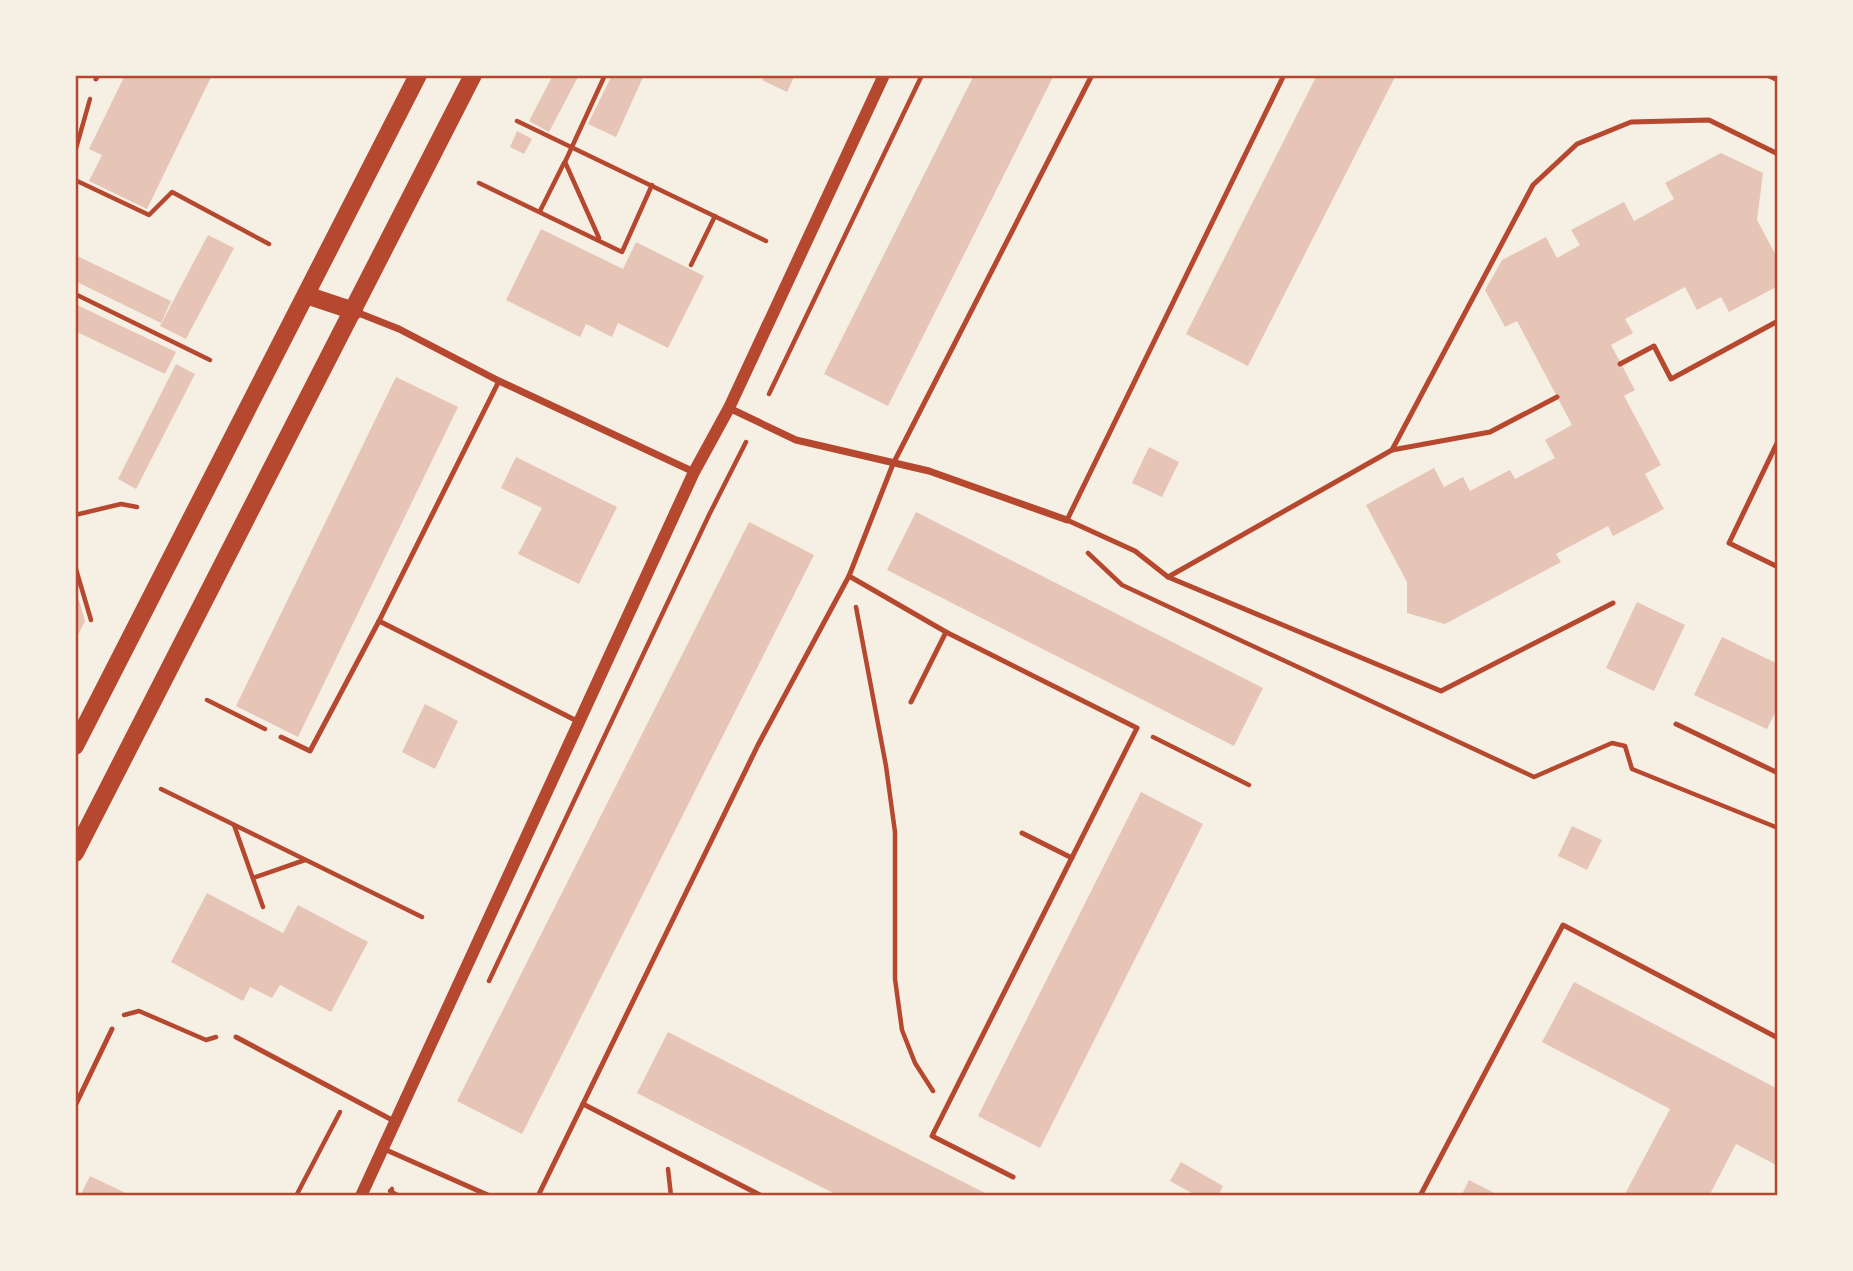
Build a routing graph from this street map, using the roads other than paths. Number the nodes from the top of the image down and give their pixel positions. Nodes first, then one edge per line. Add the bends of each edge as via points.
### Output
1 (418, 75) edge
2 (472, 75) edge
3 (884, 75) edge
4 (1093, 75) edge
5 (1284, 75) edge
6 (1770, 75) edge
7 (1778, 79) edge
8 (1778, 154) edge
9 (306, 295) junction
10 (354, 311) junction
11 (1778, 321) edge
12 (1620, 364) dead end
13 (499, 381) junction
14 (1557, 397) dead end
15 (729, 408) junction
16 (1778, 441) edge
17 (1392, 450) junction
18 (893, 464) junction
19 (694, 472) junction
20 (1067, 520) junction
21 (1778, 567) edge
22 (849, 576) junction
23 (1168, 577) junction
24 (1613, 603) dead end
25 (379, 621) junction
26 (946, 632) junction
27 (911, 702) dead end
28 (579, 722) junction
29 (1676, 724) dead end
30 (281, 737) road end
31 (75, 746) edge
32 (1778, 773) edge
33 (1022, 833) dead end
34 (75, 853) edge
35 (1072, 858) junction
36 (112, 1029) road end
37 (236, 1037) road end
38 (1778, 1038) edge
39 (583, 1104) junction
40 (75, 1106) edge
41 (395, 1121) junction
42 (383, 1148) junction
43 (1013, 1177) dead end
44 (361, 1196) edge
45 (490, 1196) edge
46 (538, 1196) edge
47 (762, 1196) edge
48 (1420, 1196) edge

1 - 9 main road
2 - 10 main road
3 - 15 street
4 - 18 lane
5 - 20 lane
6 - 7 street
8 - 17 lane via 1709,120 1631,122 1577,144 1533,185
9 - 10 main road
9 - 31 main road
10 - 13 street
10 - 34 main road
11 - 12 lane via 1671,379 1654,346
13 - 19 street
13 - 25 lane
14 - 17 lane via 1489,432
15 - 18 street via 796,440
15 - 19 street
16 - 21 lane via 1729,544
17 - 23 lane
18 - 20 street via 929,471
18 - 22 lane
19 - 28 street
20 - 23 lane via 1135,551
22 - 26 lane
22 - 39 lane via 758,745
23 - 24 lane via 1441,691
25 - 28 lane
25 - 30 lane via 310,751
26 - 27 lane
26 - 35 lane via 1137,728
28 - 41 street
29 - 32 lane
33 - 35 lane
35 - 43 lane via 932,1136
36 - 40 lane
37 - 41 lane
38 - 48 lane via 1563,925
39 - 46 lane
39 - 47 lane
41 - 42 street
42 - 44 street
42 - 45 lane

